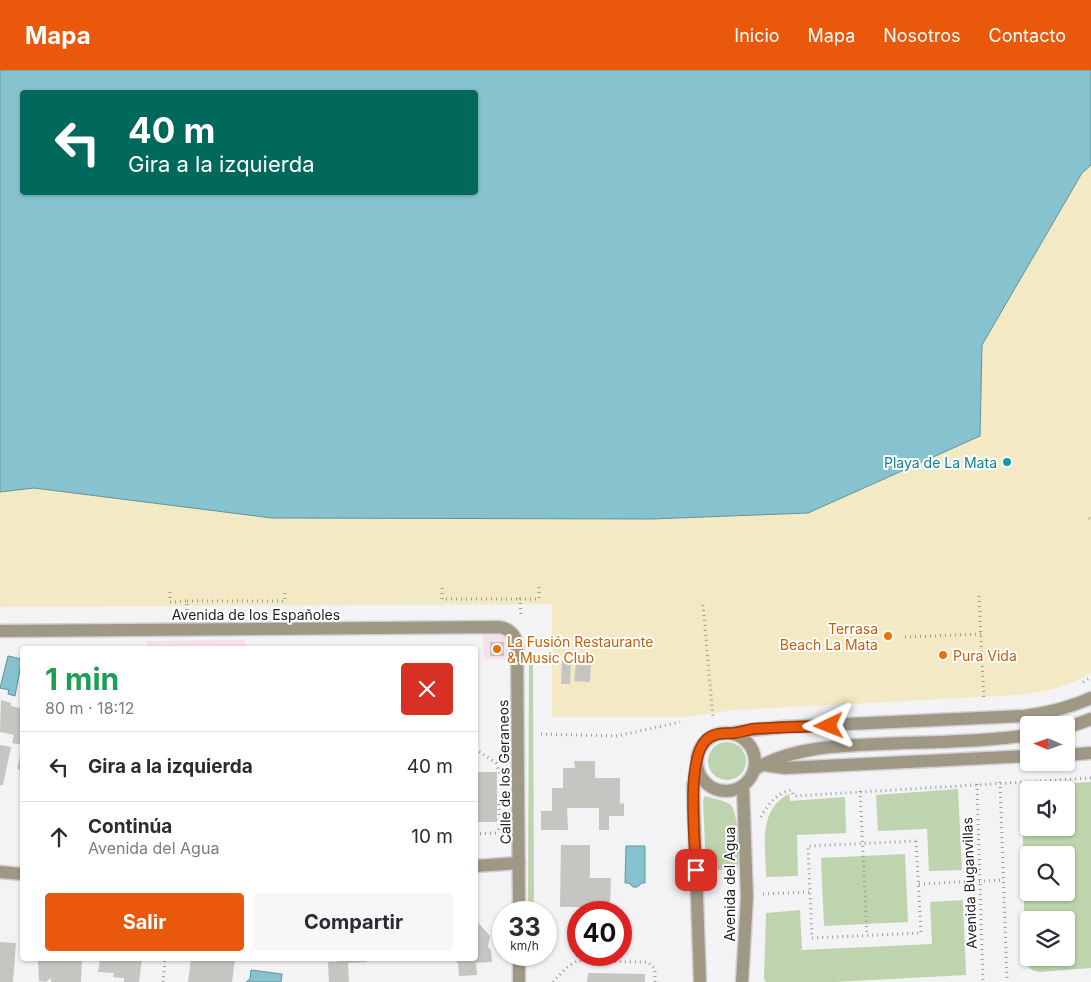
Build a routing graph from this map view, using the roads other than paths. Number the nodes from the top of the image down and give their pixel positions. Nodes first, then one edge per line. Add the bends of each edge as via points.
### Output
1 (0, 631) edge
2 (512, 633) joint
3 (1091, 698) edge
4 (1091, 719) edge
5 (1075, 725) edge
6 (733, 733) junction
7 (1020, 736) edge
8 (1091, 753) edge
9 (1075, 754) edge
10 (1020, 756) edge
11 (697, 766) junction
12 (758, 767) junction
13 (743, 787) junction
14 (519, 863) junction
15 (478, 866) edge
16 (0, 872) edge
17 (20, 874) edge
18 (519, 901) edge
19 (519, 966) edge
20 (519, 982) edge
21 (700, 982) edge
22 (742, 982) edge

1 - 2 street, Avenida de los Españoles via 498,627
2 - 14 street, Calle de los Geraneos via 517,646
3 - 6 street via 1048,713 1024,716 783,727
4 - 5 street
6 - 11 street via 714,735 706,740 700,747
6 - 12 street via 748,743
7 - 12 street via 837,746 804,750
8 - 9 street
10 - 12 street
11 - 13 street via 705,783 714,789 724,792
11 - 21 street via 693,786
12 - 13 street
13 - 22 street, Avenida del Agua via 747,897
14 - 15 street
14 - 18 street, Calle de los Geraneos
16 - 17 street
19 - 20 street

